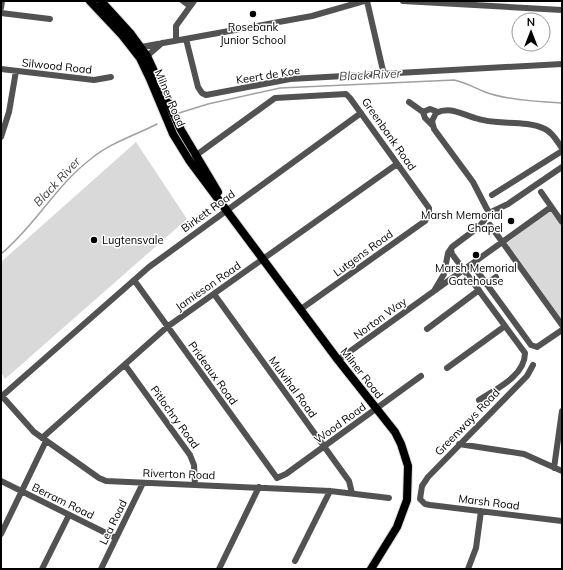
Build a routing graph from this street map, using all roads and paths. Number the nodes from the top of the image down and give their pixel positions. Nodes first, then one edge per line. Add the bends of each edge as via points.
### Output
1 (2, 1) edge
2 (90, 1) edge
3 (101, 1) edge
4 (183, 1) edge
5 (365, 1) edge
6 (403, 1) edge
7 (192, 3) edge
8 (1, 8) edge
9 (562, 10) edge
10 (1, 13) edge
11 (50, 19) dead end
12 (186, 39) junction
13 (176, 40) junction
14 (162, 43) junction
15 (141, 47) junction
16 (147, 56) junction
17 (562, 64) edge
18 (1, 69) edge
19 (16, 71) junction
20 (384, 75) junction
21 (111, 77) dead end
22 (409, 102) dead end
23 (423, 112) junction
24 (438, 112) junction
25 (361, 113) junction
26 (432, 125) junction
27 (1, 137) edge
28 (562, 148) edge
29 (562, 151) edge
30 (195, 156) junction
31 (397, 164) junction
32 (562, 167) edge
33 (540, 192) dead end
34 (492, 195) dead end
35 (551, 207) junction
36 (226, 208) junction
37 (429, 208) joint
38 (490, 213) junction
39 (562, 222) edge
40 (490, 225) dead end
41 (502, 242) junction
42 (451, 249) junction
43 (454, 257) junction
44 (447, 258) junction
45 (263, 259) junction
46 (472, 264) junction
47 (464, 270) junction
48 (496, 277) dead end
49 (134, 280) junction
50 (486, 284) junction
51 (479, 290) junction
52 (434, 291) junction
53 (214, 294) junction
54 (301, 310) junction
55 (562, 325) edge
56 (505, 326) junction
57 (167, 327) junction
58 (427, 329) dead end
59 (562, 330) edge
60 (338, 360) junction
61 (125, 365) junction
62 (533, 365) dead end
63 (447, 368) dead end
64 (421, 376) dead end
65 (1, 396) edge
66 (479, 400) dead end
67 (376, 409) junction
68 (562, 411) edge
69 (44, 440) junction
70 (459, 444) junction
71 (324, 446) junction
72 (554, 468) junction
73 (562, 471) edge
74 (277, 478) junction
75 (1, 481) edge
76 (143, 483) junction
77 (195, 485) junction
78 (259, 487) junction
79 (277, 488) junction
80 (330, 491) junction
81 (22, 492) junction
82 (352, 493) junction
83 (420, 495) joint
84 (388, 498) dead end
85 (481, 511) junction
86 (69, 515) junction
87 (562, 521) edge
88 (1, 534) edge
89 (116, 538) junction
90 (295, 561) dead end
91 (42, 569) edge
92 (101, 569) edge
93 (219, 569) edge
94 (371, 569) edge
95 (468, 569) edge

1 - 8 street
2 - 36 main road, Milner Road via 134,50 148,73 173,134
3 - 15 main road, Milner Road
4 - 7 street
5 - 12 street via 312,16
5 - 20 street via 371,12
6 - 9 street
7 - 13 street via 176,26
10 - 11 street
12 - 13 street
12 - 20 street, Keert de Koe via 198,86 206,95 290,79
13 - 14 street
14 - 15 street
14 - 16 street
15 - 16 main road, Milner Road
16 - 30 main road, Milner Road via 180,130
17 - 20 street, Keert de Koe
18 - 19 street, Silwood Road
19 - 21 street, Silwood Road via 94,80
19 - 27 street via 9,112
22 - 23 street
23 - 24 street via 430,109
23 - 26 street
24 - 26 street via 433,116
24 - 28 street via 450,110 482,120 538,127 550,132
25 - 30 street, Greenbank Road via 346,94 275,98
25 - 31 street, Greenbank Road
25 - 36 street, Birkett Road
26 - 38 street via 472,182
29 - 34 street
30 - 36 main road, Milner Road
31 - 37 street, Greenbank Road
31 - 45 street, Jamieson Road
32 - 38 street via 508,204
33 - 35 street
35 - 39 street
35 - 41 street, Norton Way
36 - 45 main road, Milner Road
36 - 49 street, Birkett Road
37 - 54 street, Lutgens Road via 429,215 425,221
38 - 42 street via 480,226 454,244
40 - 41 street
41 - 46 street, Norton Way
41 - 55 street
42 - 43 street
42 - 44 street
43 - 44 street
43 - 47 street
44 - 52 street via 444,274
45 - 53 street, Jamieson Road
45 - 54 main road, Milner Road
46 - 47 street, Norton Way
46 - 50 street
47 - 51 street
47 - 52 street, Norton Way
48 - 50 street
49 - 57 street, Prideaux Road
49 - 65 street, Birkett Road
50 - 59 street via 531,345 537,346
51 - 56 street
51 - 58 street
52 - 60 street, Norton Way
53 - 57 street, Jamieson Road
53 - 71 street, Mulvihal Road
54 - 60 main road, Milner Road
56 - 63 street
56 - 66 street via 523,350 523,365 511,378
57 - 61 street, Jamieson Road
57 - 74 street, Prideaux Road
60 - 67 main road, Milner Road
61 - 69 street, Jamieson Road
61 - 77 street, Pitlochry Road via 190,455 194,465
62 - 70 street, Greenways Road via 527,376
64 - 67 street, Wood Road
65 - 69 street, Riverton Road
67 - 71 street, Wood Road
67 - 94 main road, Milner Road via 395,432 401,444 408,466 409,488 400,519
68 - 72 street
69 - 76 street, Riverton Road via 103,480
69 - 81 street, Jamieson Road
70 - 72 street via 524,454
70 - 83 street, Greenways Road via 428,476
71 - 74 street, Wood Road
71 - 82 street, Mulvihal Road via 349,481
72 - 73 street
74 - 79 street
75 - 81 street, Berram Road
76 - 77 street, Riverton Road
76 - 89 street, Lea Road
77 - 78 street, Riverton Road
78 - 79 street, Riverton Road
78 - 93 street
79 - 80 street, Riverton Road
80 - 82 street, Riverton Road
80 - 90 street
81 - 86 street, Berram Road
81 - 88 street, Jamieson Road
82 - 84 street, Riverton Road
83 - 85 street, Marsh Road via 421,502 425,504
85 - 87 street, Marsh Road
85 - 95 street via 476,548
86 - 89 street, Berram Road
86 - 91 street
89 - 92 street, Lea Road

